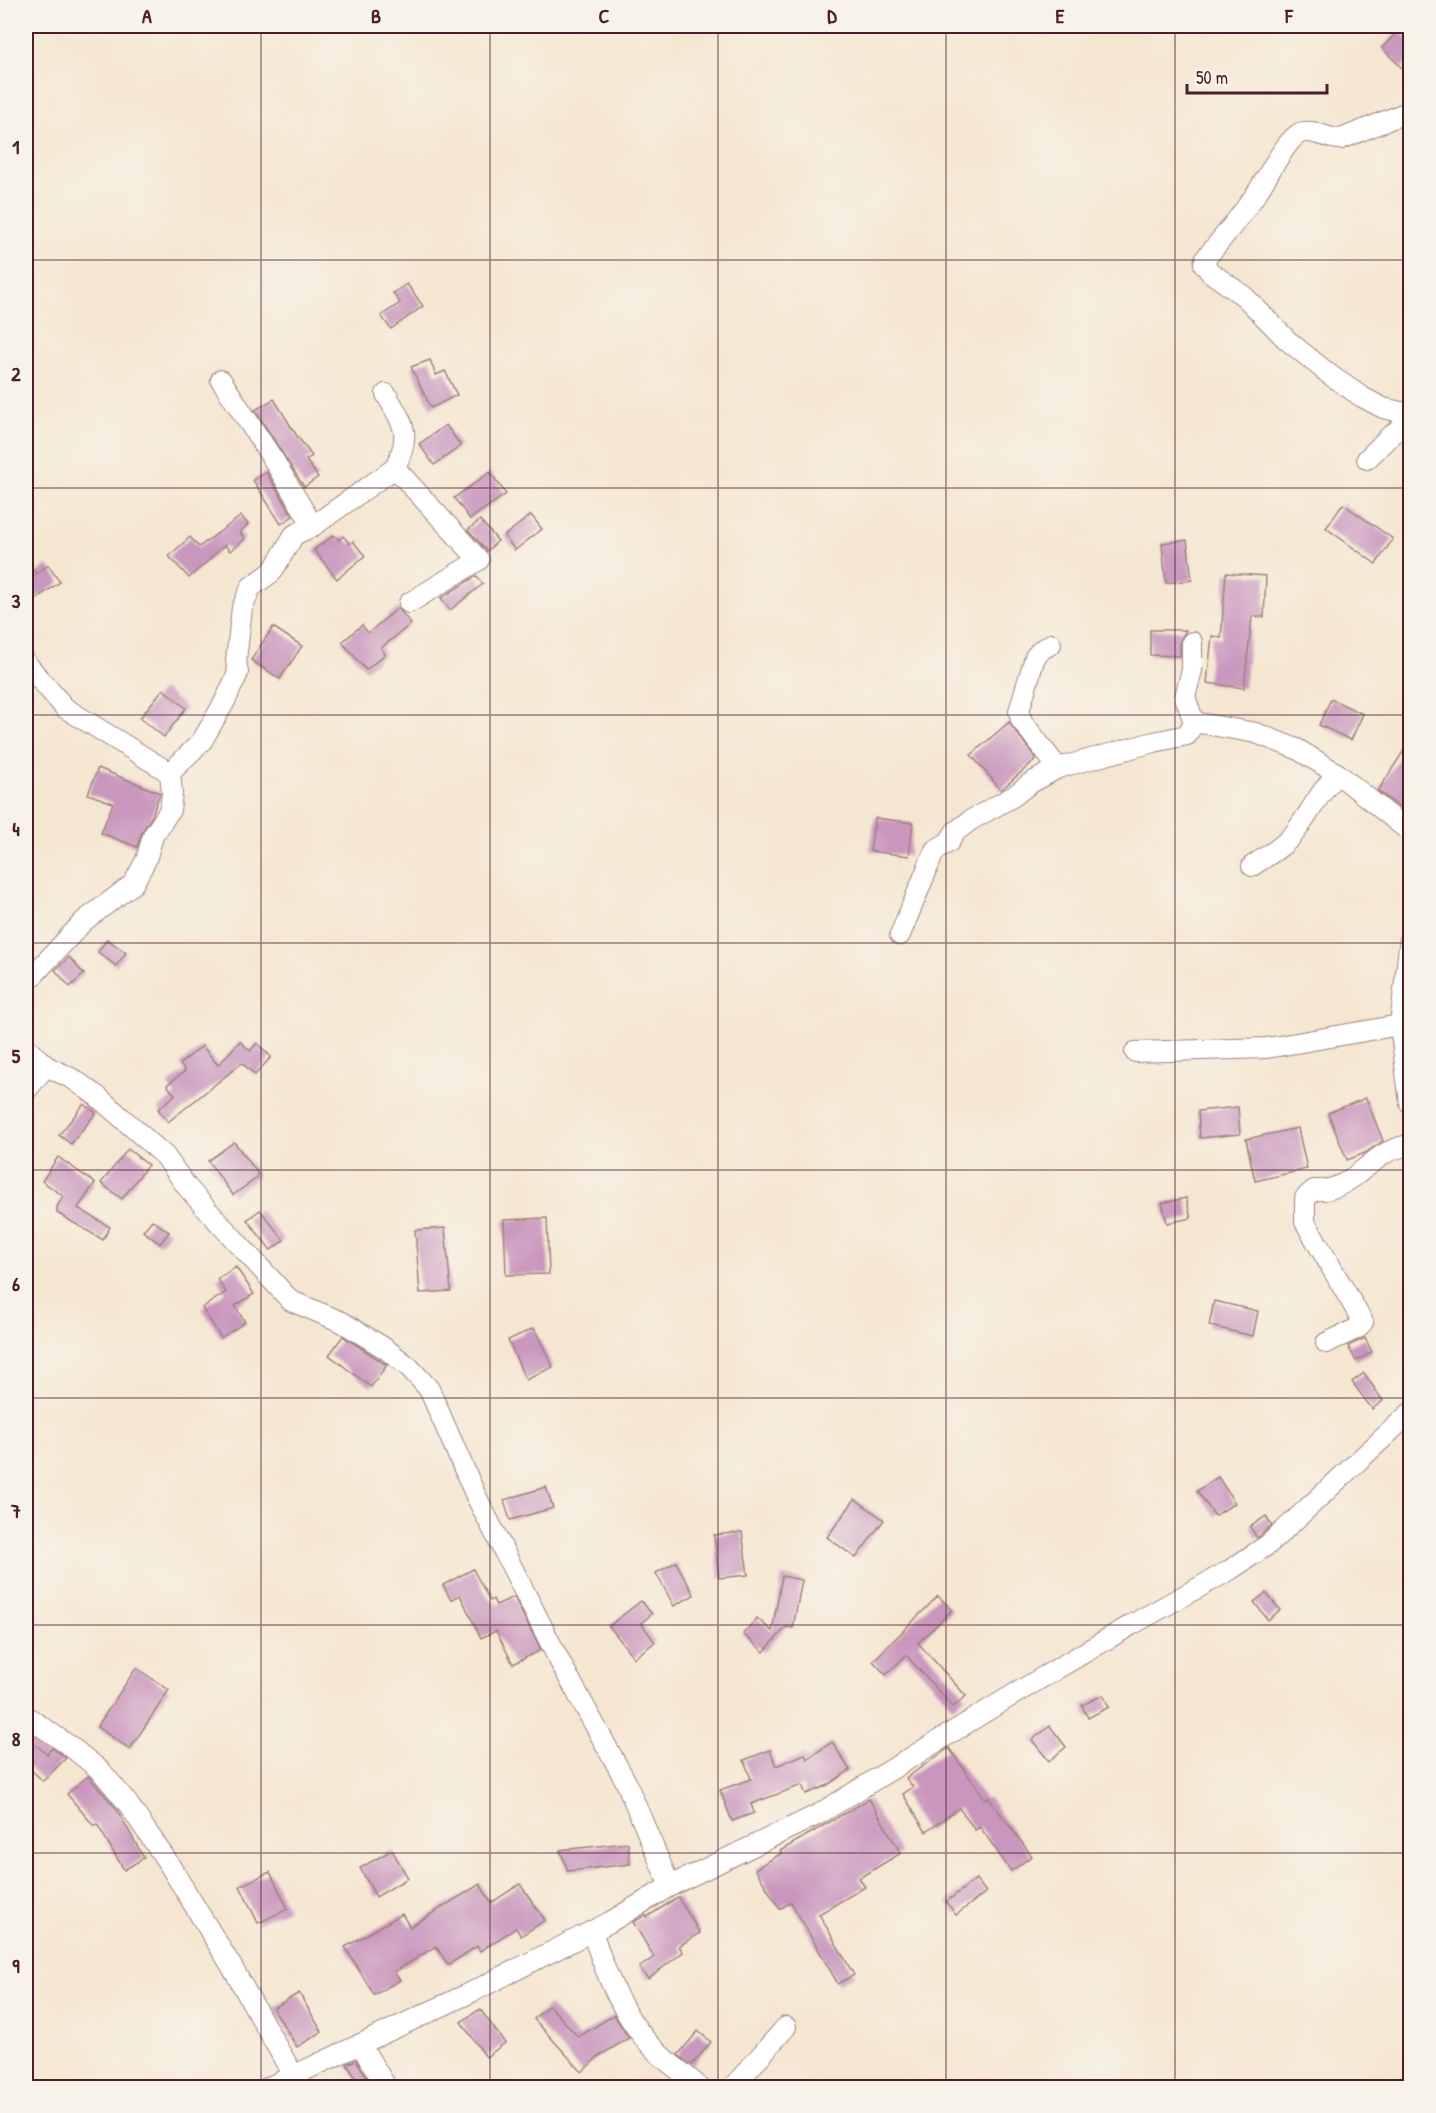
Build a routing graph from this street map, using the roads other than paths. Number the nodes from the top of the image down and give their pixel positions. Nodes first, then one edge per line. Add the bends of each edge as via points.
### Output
1 (1410, 111) edge
2 (221, 380) dead end
3 (386, 394) dead end
4 (1410, 414) edge
5 (1410, 420) edge
6 (1367, 459) dead end
7 (395, 468) junction
8 (313, 526) junction
9 (409, 603) dead end
10 (1192, 642) dead end
11 (1052, 644) dead end
12 (26, 663) edge
13 (1194, 722) junction
14 (1058, 768) junction
15 (170, 773) junction
16 (1338, 774) junction
17 (1410, 832) edge
18 (1252, 866) dead end
19 (900, 934) dead end
20 (1410, 938) edge
21 (26, 983) edge
22 (1400, 1025) junction
23 (26, 1047) edge
24 (1135, 1052) dead end
25 (46, 1066) junction
26 (26, 1091) edge
27 (1410, 1103) edge
28 (1410, 1144) edge
29 (1326, 1343) dead end
30 (1410, 1413) edge
31 (26, 1716) edge
32 (670, 1886) junction
33 (592, 1931) junction
34 (786, 2027) dead end
35 (360, 2044) junction
36 (293, 2075) junction
37 (267, 2088) edge
38 (387, 2088) edge
39 (700, 2088) edge
40 (732, 2088) edge

1 - 4 street via 1341,139 1299,134 1204,260 1210,272 1245,297 1287,340 1330,375 1383,408
2 - 8 street
3 - 7 street via 406,433
5 - 6 street
7 - 8 street
7 - 9 street via 478,560
8 - 15 street via 294,535 272,572 252,587 242,608 238,673 202,741
10 - 13 street via 1192,670 1185,697
11 - 14 street via 1035,657 1019,711 1021,720
12 - 15 street via 65,708
13 - 14 street via 1186,735
13 - 16 street via 1256,733 1297,749
14 - 19 street via 971,820 935,850
15 - 21 street via 170,810 153,836 134,884 84,921
16 - 17 street
16 - 18 street via 1326,785 1295,832
20 - 22 street
22 - 24 street via 1267,1048
22 - 27 street
23 - 25 street
25 - 26 street
25 - 32 street via 73,1078 165,1156 210,1214 291,1301 369,1338 409,1368 429,1389 481,1507 625,1780
28 - 29 street via 1386,1153 1344,1184 1314,1190 1305,1198 1305,1222 1363,1322
30 - 32 street via 1269,1544 1230,1570 1015,1693 819,1814
31 - 36 street via 102,1772 126,1802 232,1967
32 - 33 street
33 - 35 street
33 - 39 street via 620,2004 657,2052
34 - 40 street
35 - 36 street
35 - 38 street
36 - 37 street

